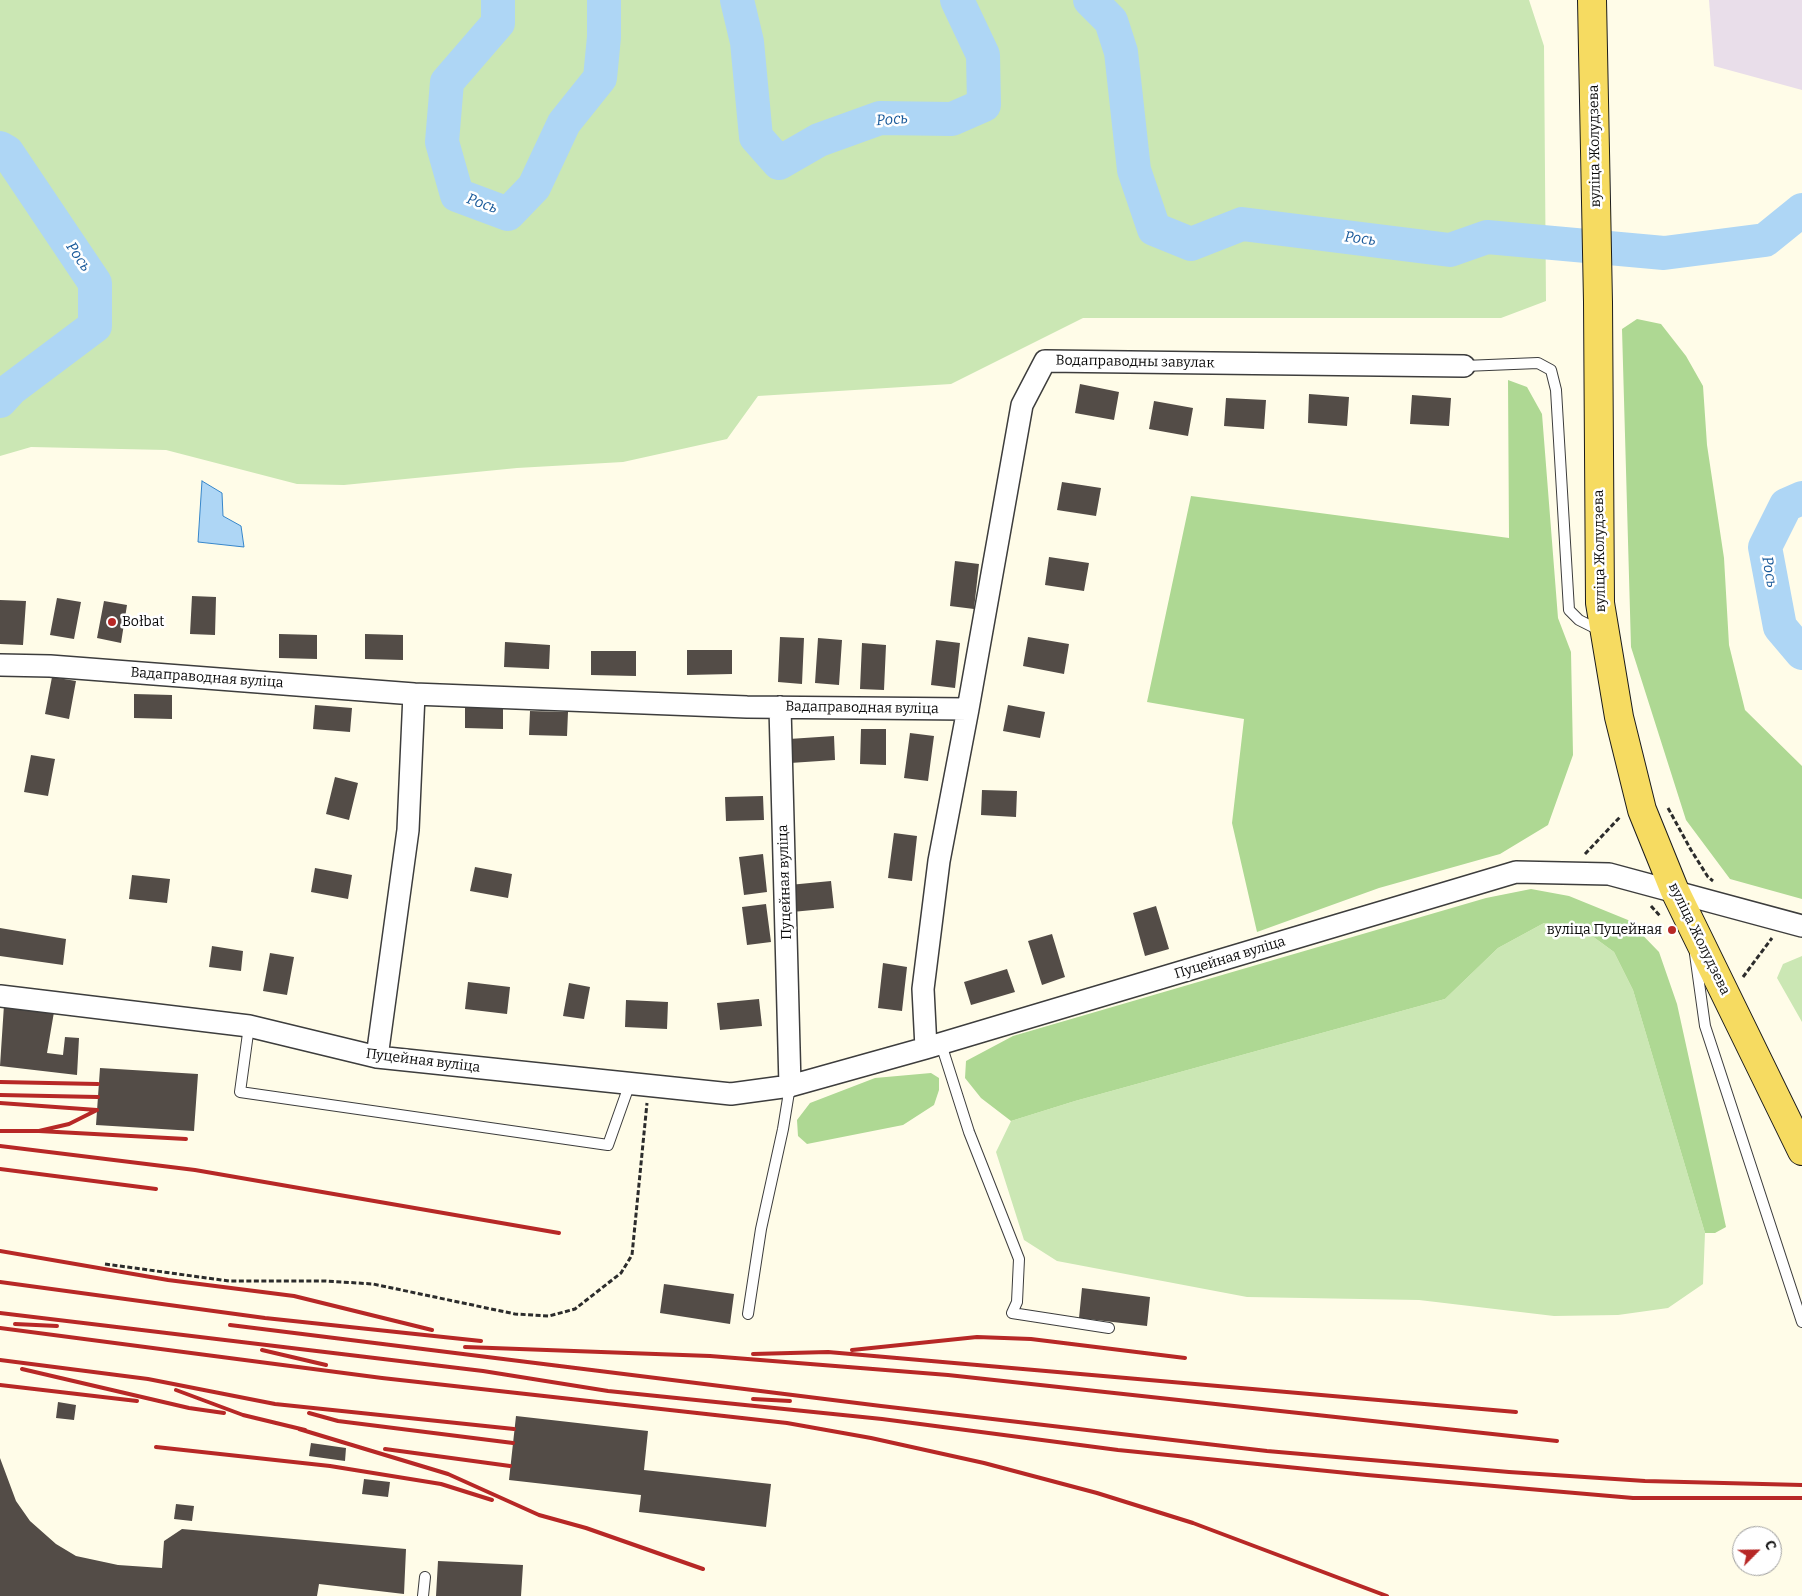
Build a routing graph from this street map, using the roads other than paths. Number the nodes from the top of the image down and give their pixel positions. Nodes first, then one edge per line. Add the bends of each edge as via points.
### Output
1 (1592, 0) edge
2 (1464, 366) joint
3 (1604, 633) junction
4 (0, 665) edge
5 (414, 694) junction
6 (780, 707) junction
7 (968, 709) junction
8 (1674, 889) junction
9 (1691, 924) junction
10 (1802, 926) edge
11 (0, 996) edge
12 (249, 1026) junction
13 (933, 1046) junction
14 (377, 1057) junction
15 (639, 1084) junction
16 (790, 1086) junction
17 (1802, 1151) edge
18 (748, 1314) dead end
19 (1802, 1322) edge
20 (1109, 1328) dead end
21 (425, 1578) dead end
22 (423, 1596) edge

1 - 3 main road, вуліца Жолудзева via 1600,603
2 - 3 lane via 1538,363 1551,370 1556,390 1569,610 1578,620
2 - 7 street, Водаправодны завулак via 1045,361 1022,405
3 - 8 main road, вуліца Жолудзева via 1618,717 1642,810
4 - 5 street, Вадаправодная вуліца
5 - 6 street, Вадаправодная вуліца
5 - 14 street via 408,830
6 - 7 street, Вадаправодная вуліца
6 - 16 street, Пуцейная вуліца
7 - 13 street via 939,861 923,989
8 - 9 main road, вуліца Жолудзева
8 - 10 street, Пуцейная вуліца
8 - 13 street, Пуцейная вуліца via 1609,874 1516,872
9 - 17 main road, вуліца Жолудзева
9 - 19 lane via 1705,1026
11 - 12 street, Пуцейная вуліца
12 - 14 street, Пуцейная вуліца
12 - 15 lane via 240,1092 608,1145
13 - 16 street, Пуцейная вуліца
13 - 20 lane via 1019,1259 1017,1302 1012,1313
14 - 15 street, Пуцейная вуліца
15 - 16 street, Пуцейная вуліца via 731,1094
16 - 18 lane via 761,1229
21 - 22 lane

